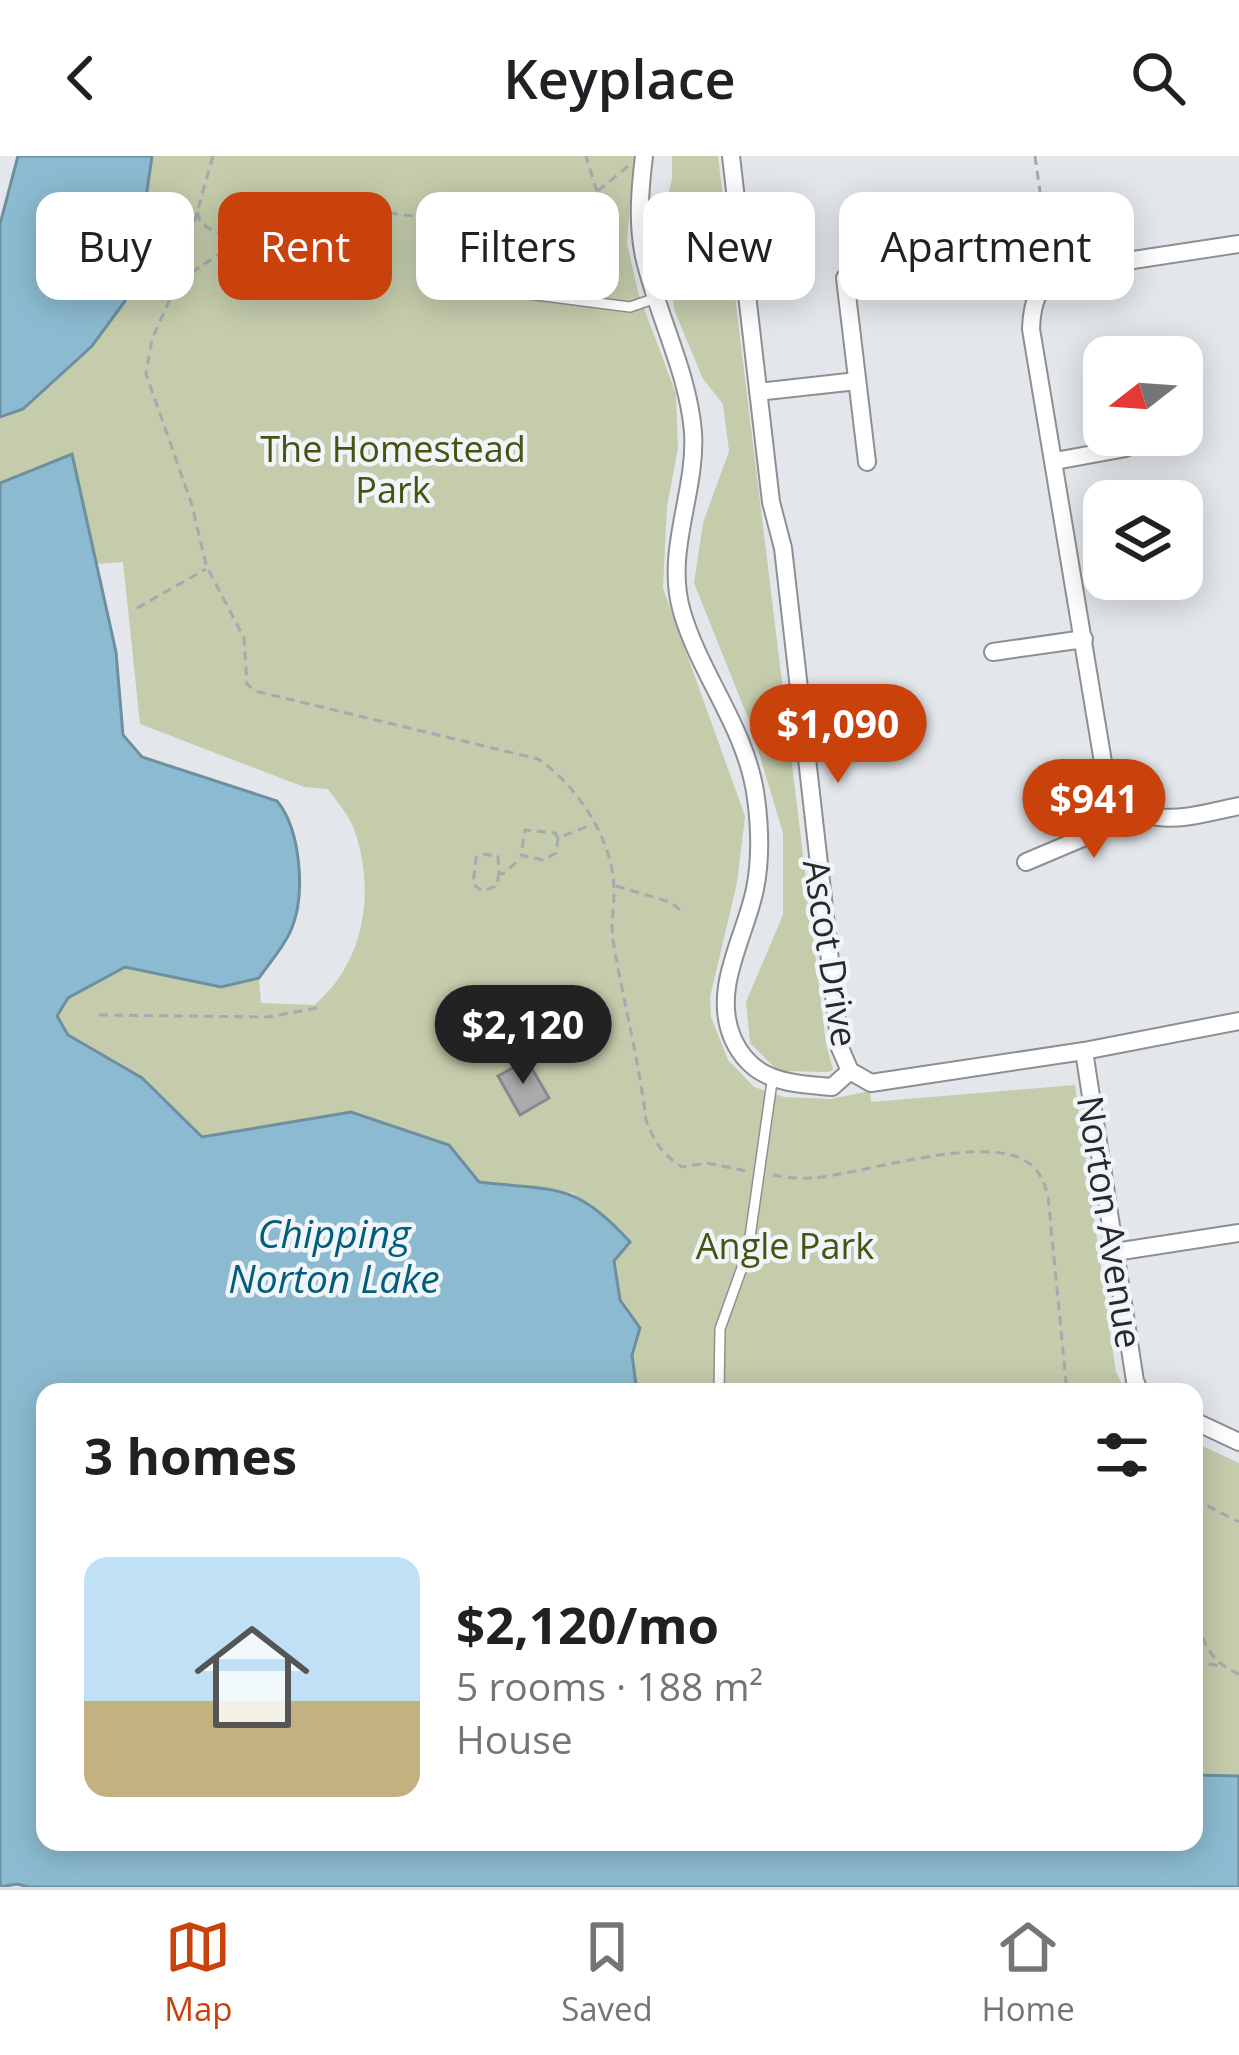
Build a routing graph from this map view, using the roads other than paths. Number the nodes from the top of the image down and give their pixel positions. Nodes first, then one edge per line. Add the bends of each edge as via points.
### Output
1 (730, 156) edge
2 (638, 160) edge
3 (1239, 244) edge
4 (643, 245) edge
5 (1134, 259) edge
6 (576, 300) edge
7 (650, 300) edge
8 (657, 300) edge
9 (848, 300) edge
10 (1035, 300) edge
11 (857, 381) junction
12 (758, 392) junction
13 (1083, 456) edge
14 (1054, 461) junction
15 (868, 462) dead end
16 (1084, 639) junction
17 (993, 652) dead end
18 (1126, 805) junction
19 (1239, 806) edge
20 (1026, 862) dead end
21 (1239, 1021) edge
22 (1084, 1051) junction
23 (850, 1070) junction
24 (772, 1082) junction
25 (1239, 1233) edge
26 (1115, 1252) junction
27 (718, 1383) edge
28 (1136, 1383) edge
29 (1203, 1425) edge
30 (1239, 1442) edge

1 - 12 street, Ascot Drive
2 - 4 street
3 - 5 street
6 - 7 lane via 630,307
8 - 24 street via 693,432 677,551 681,610 738,732 756,795 756,886 726,1011 746,1060
9 - 11 street
10 - 14 street via 1031,329
11 - 12 street
11 - 15 street
12 - 23 street, Ascot Drive via 795,638 840,1048
13 - 14 street
14 - 16 street
16 - 17 street
16 - 18 street via 1101,764
18 - 19 street via 1172,818
18 - 20 street via 1090,835
21 - 22 street, Ascot Drive
22 - 23 street, Ascot Drive via 871,1083
22 - 26 street, Norton Avenue
23 - 24 street via 832,1087
24 - 27 lane via 748,1251 720,1329
25 - 26 street
26 - 28 street, Norton Avenue
29 - 30 street

